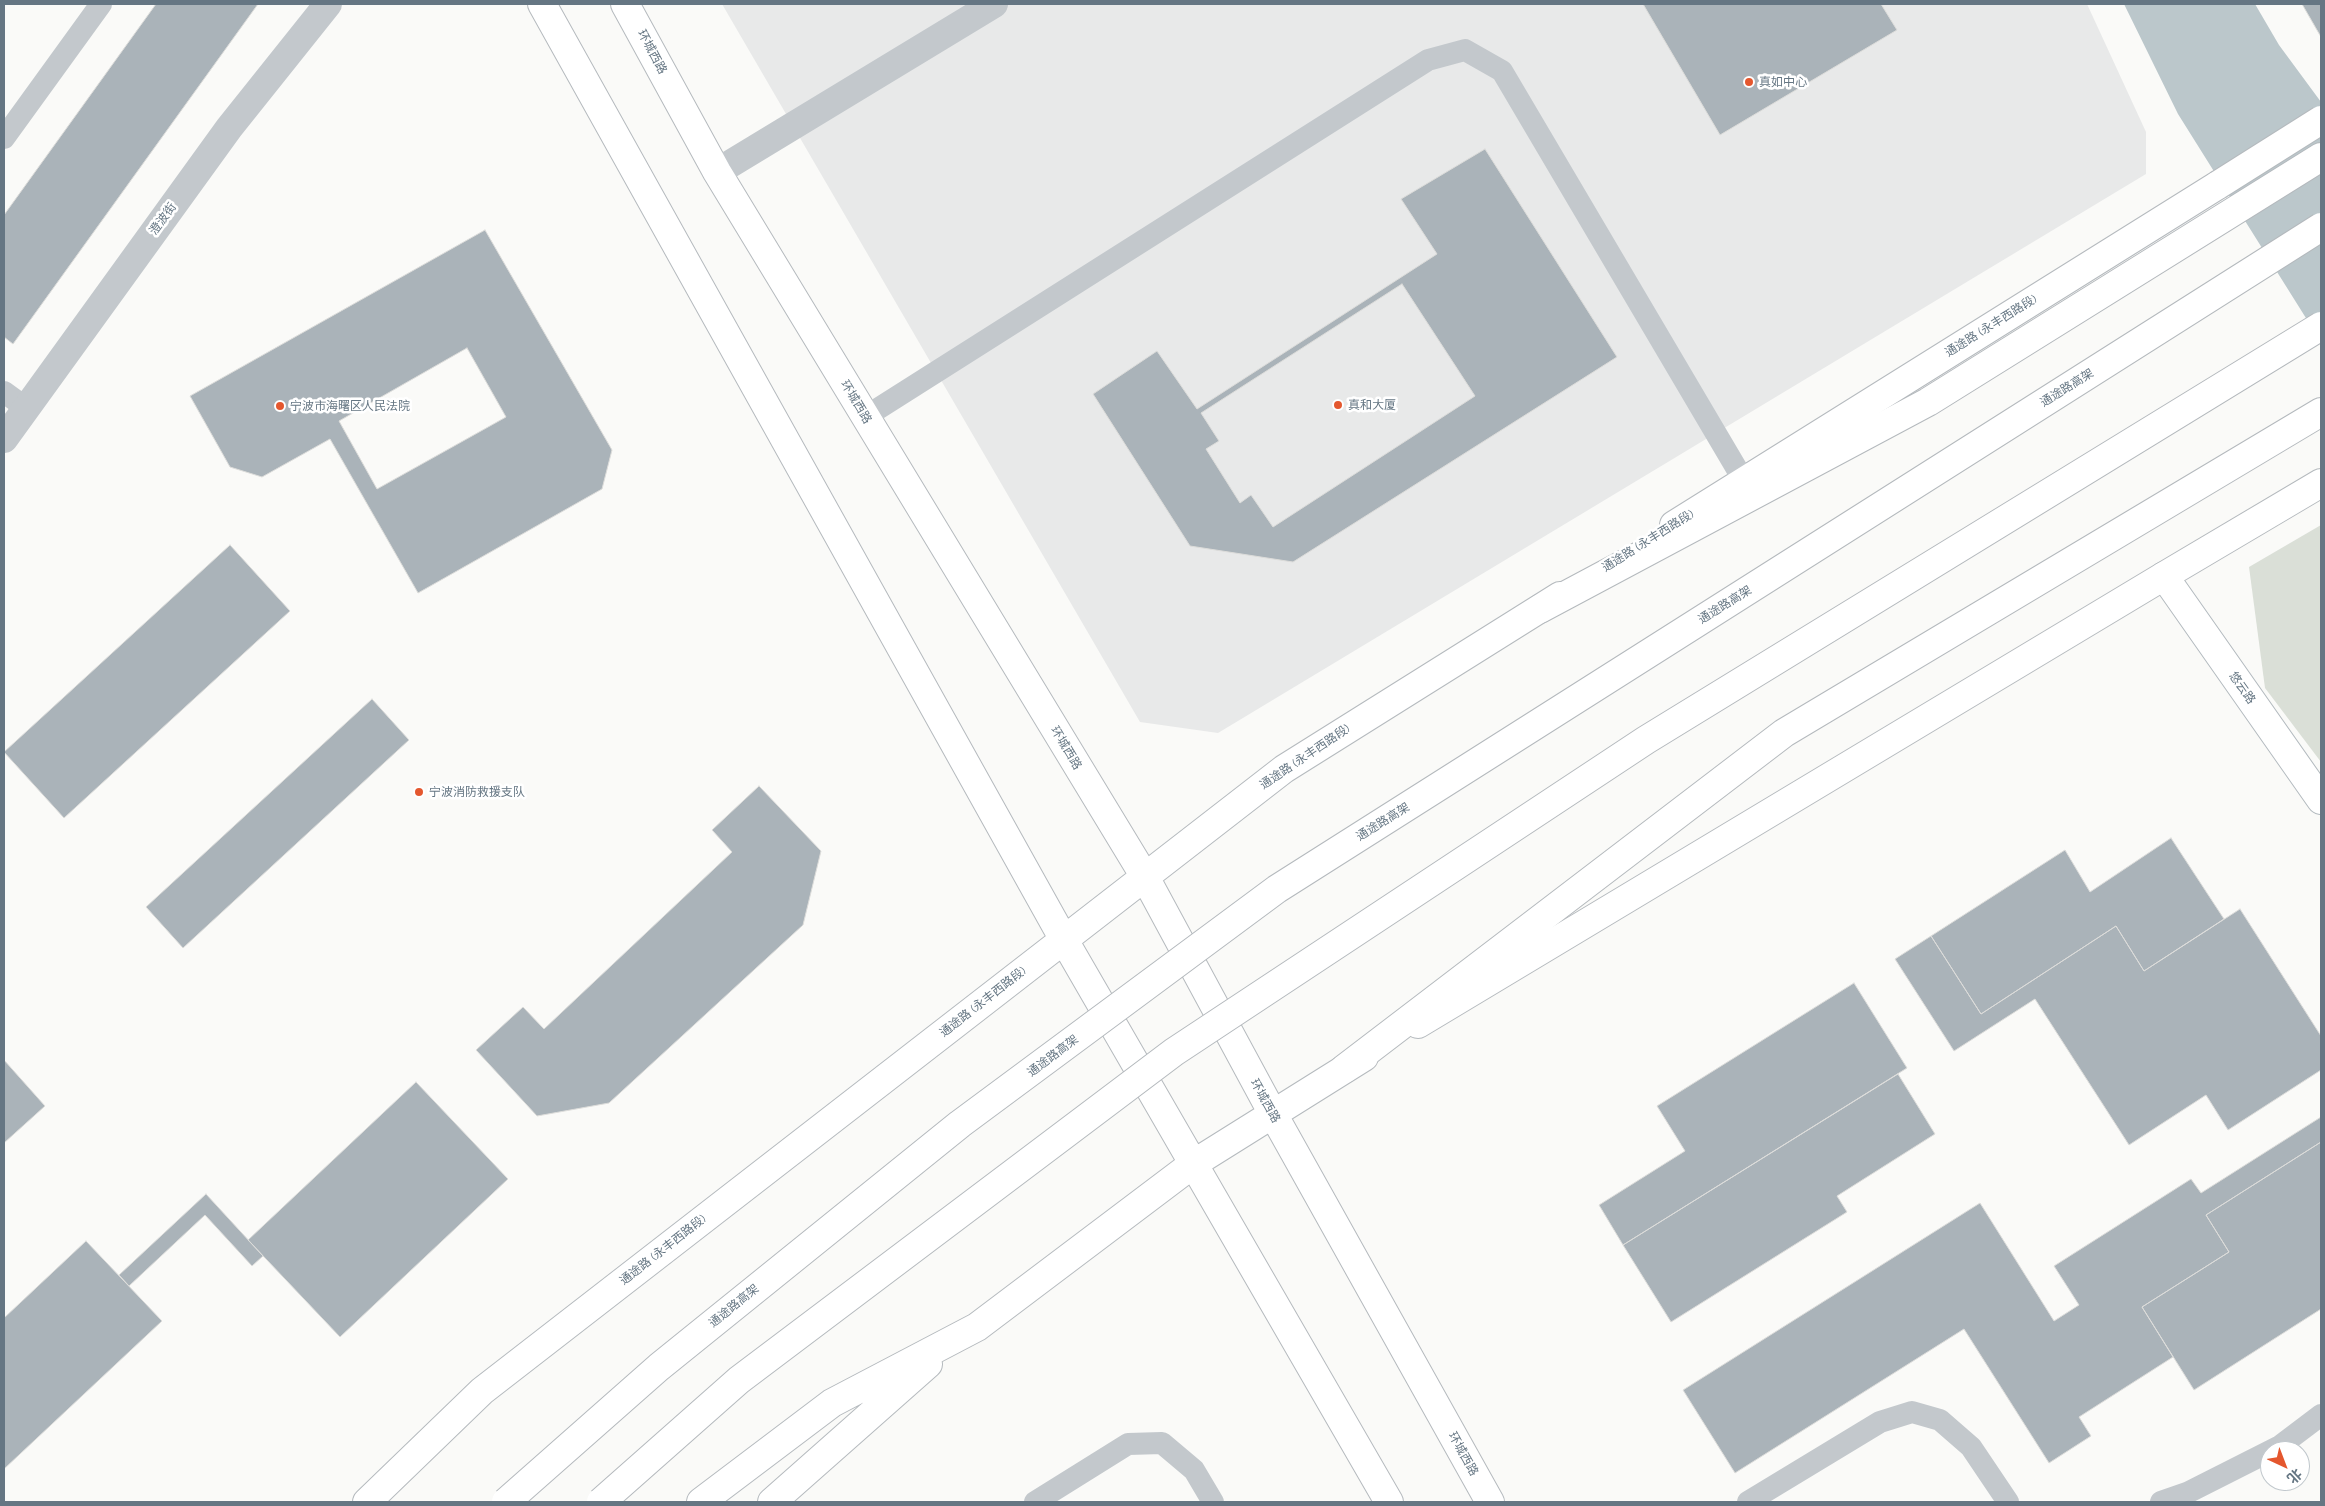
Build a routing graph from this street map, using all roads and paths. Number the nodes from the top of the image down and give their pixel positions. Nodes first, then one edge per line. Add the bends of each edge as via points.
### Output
1 (101, 4) edge
2 (328, 4) edge
3 (542, 4) edge
4 (626, 4) edge
5 (994, 4) edge
6 (2321, 120) edge
7 (4, 138) edge
8 (2321, 157) edge
9 (717, 172) junction
10 (2321, 227) edge
11 (2321, 326) edge
12 (4, 392) edge
13 (26, 408) junction
14 (2321, 412) edge
15 (865, 417) junction
16 (4, 439) edge
17 (1744, 481) junction
18 (2321, 483) edge
19 (2164, 576) junction
20 (1540, 608) junction
21 (2321, 800) edge
22 (1145, 877) junction
23 (1064, 940) junction
24 (1344, 1069) junction
25 (1273, 1114) junction
26 (1193, 1164) junction
27 (978, 1327) junction
28 (2321, 1416) edge
29 (369, 1500) edge
30 (506, 1502) edge
31 (601, 1502) edge
32 (701, 1502) edge
33 (772, 1502) edge
34 (1035, 1502) edge
35 (1213, 1502) edge
36 (1389, 1502) edge
37 (1490, 1502) edge
38 (1748, 1502) edge
39 (2008, 1502) edge
40 (2161, 1502) edge

1 - 7 lane
2 - 13 street, 澄波街 via 229,128
3 - 23 main road
4 - 9 main road, 环城西路
5 - 9 street
6 - 17 main road, 通途路 (永丰西路段), bridge
8 - 20 main road via 1928,402
9 - 15 main road, 环城西路
10 - 30 main road, 通途路高架, bridge via 1277,890 960,1124 659,1367
11 - 31 main road, bridge via 1646,740 1174,1052 740,1380
12 - 13 lane
13 - 16 street, 澄波街
14 - 24 main road via 1784,733
15 - 17 lane via 1428,60 1464,50 1502,71
15 - 22 main road, 环城西路
17 - 20 main road, 通途路 (永丰西路段)
18 - 19 main road
19 - 21 main road, 悠云路
19 - 24 main road
20 - 22 main road, 通途路 (永丰西路段) via 1284,769
22 - 23 main road, 通途路 (永丰西路段)
22 - 25 main road, 环城西路
23 - 26 main road
23 - 29 main road, 通途路 (永丰西路段) via 482,1390
24 - 25 main road
25 - 26 main road
25 - 37 main road, 环城西路
26 - 27 main road
26 - 36 main road
27 - 32 main road via 832,1403
27 - 33 main road via 932,1361
28 - 40 lane via 2280,1446 2187,1493
34 - 35 lane via 1128,1444 1162,1443 1194,1470
38 - 39 lane via 1880,1422 1912,1412 1940,1420 1970,1447

